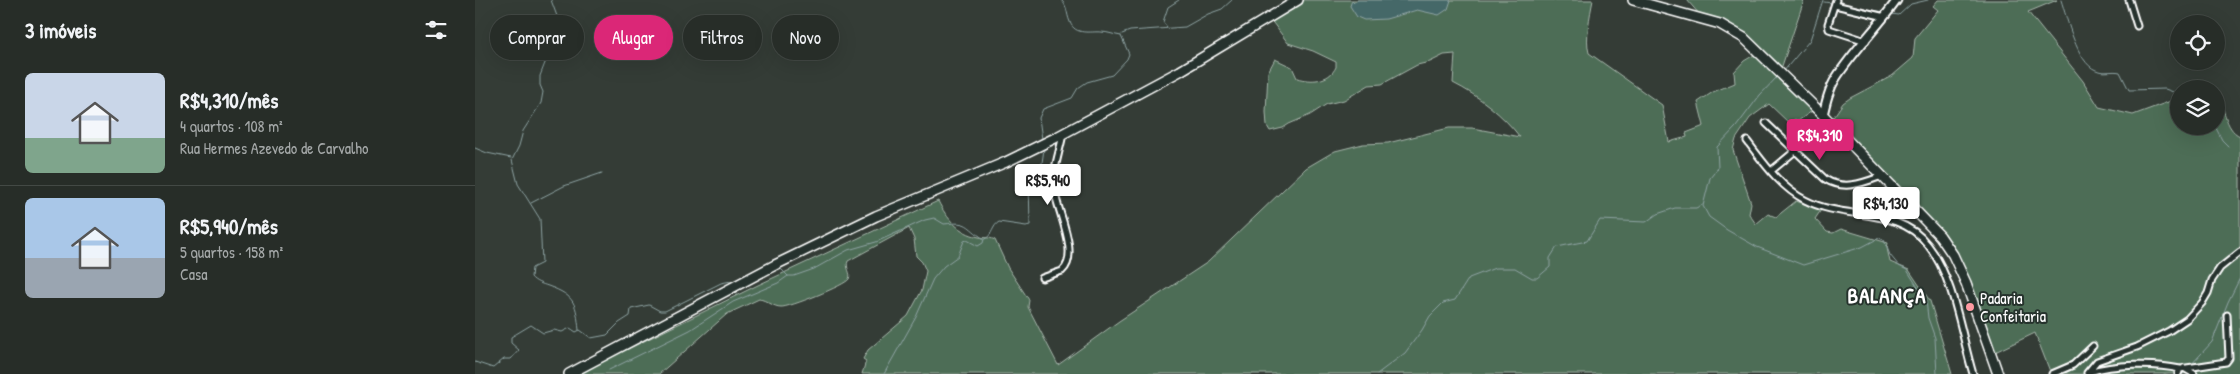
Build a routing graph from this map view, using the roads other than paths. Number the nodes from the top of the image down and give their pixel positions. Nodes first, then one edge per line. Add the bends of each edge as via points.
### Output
1 (1298, 0) edge
2 (1633, 0) edge
3 (1897, 0) edge
4 (2129, 0) edge
5 (1835, 2) edge
6 (1885, 17) junction
7 (2137, 26) dead end
8 (1866, 41) junction
9 (1823, 115) junction
10 (1830, 122) junction
11 (1765, 124) dead end
12 (1063, 134) junction
13 (1747, 141) dead end
14 (1795, 152) junction
15 (1771, 171) junction
16 (1883, 175) junction
17 (2240, 252) edge
18 (1042, 278) dead end
19 (2227, 315) dead end
20 (2093, 346) dead end
21 (2181, 370) edge
22 (2087, 373) edge
23 (569, 374) edge
24 (1973, 374) edge
25 (1998, 374) edge
26 (2052, 374) edge
27 (2194, 374) edge

1 - 12 highway via 1180,71
2 - 9 highway via 1730,29 1745,38
3 - 6 street
4 - 7 street
5 - 6 street
5 - 8 street via 1829,29
6 - 8 street
8 - 9 street via 1836,78
9 - 10 highway
10 - 14 street
10 - 16 highway
11 - 14 street
12 - 18 street via 1054,188 1064,224 1068,261 1062,272
12 - 23 highway via 1006,162 875,216
13 - 15 street
14 - 15 street
14 - 16 street via 1832,183 1856,185
15 - 24 street via 1780,182 1806,200 1839,211 1894,220 1923,239 1946,279
16 - 25 highway via 1940,236 1953,255
17 - 22 street via 2220,268 2202,304 2187,319 2137,347 2097,360
19 - 21 street via 2229,358 2226,362
20 - 26 street via 2073,366
21 - 22 street via 2117,366
21 - 27 street

